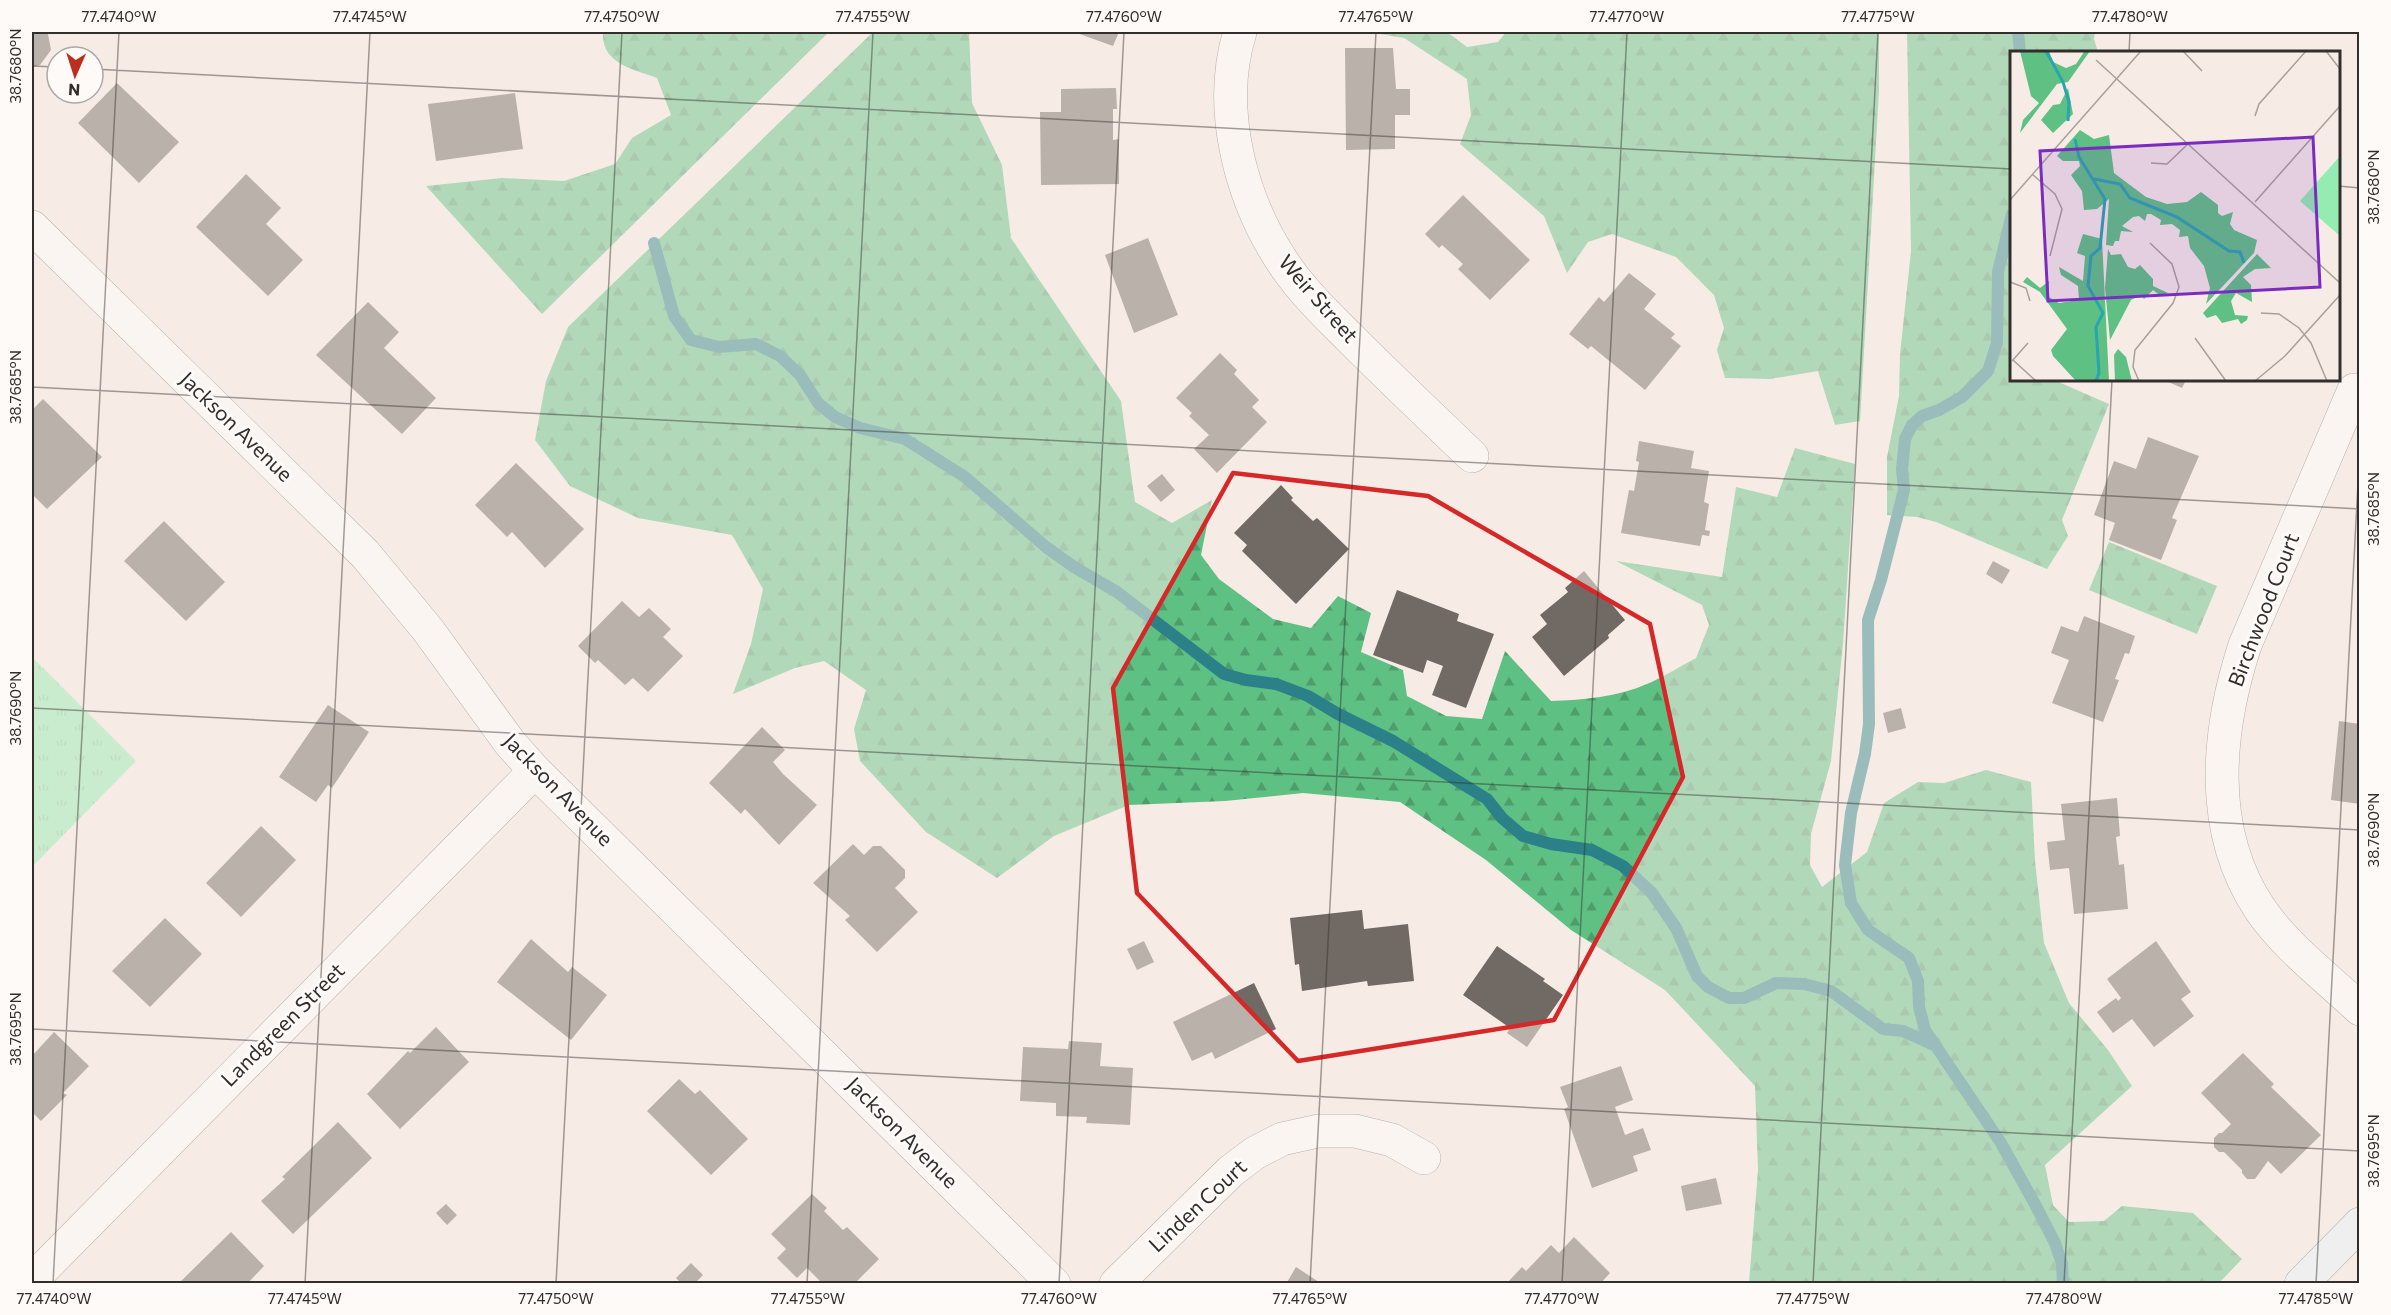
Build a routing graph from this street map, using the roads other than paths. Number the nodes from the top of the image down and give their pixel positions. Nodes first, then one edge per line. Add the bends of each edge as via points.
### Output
1 (1240, 32) edge
2 (32, 227) edge
3 (2354, 390) dead end
4 (1472, 456) dead end
5 (535, 771) junction
6 (2360, 1009) edge
7 (1424, 1158) dead end
8 (2360, 1224) edge
9 (32, 1280) edge
10 (1054, 1284) edge
11 (1116, 1284) edge
12 (2301, 1284) edge

1 - 4 street, Weir Street via 1231,91 1234,133 1253,205 1269,238 1286,267 1324,312
2 - 5 street, Jackson Avenue via 365,554
3 - 6 street, Birchwood Court via 2233,682 2223,742 2222,800 2230,845 2260,909 2278,932
5 - 9 street, Landgreen Street
5 - 10 street, Jackson Avenue
7 - 11 street, Linden Court via 1392,1140 1355,1131 1318,1131 1282,1139 1231,1171
8 - 12 street

